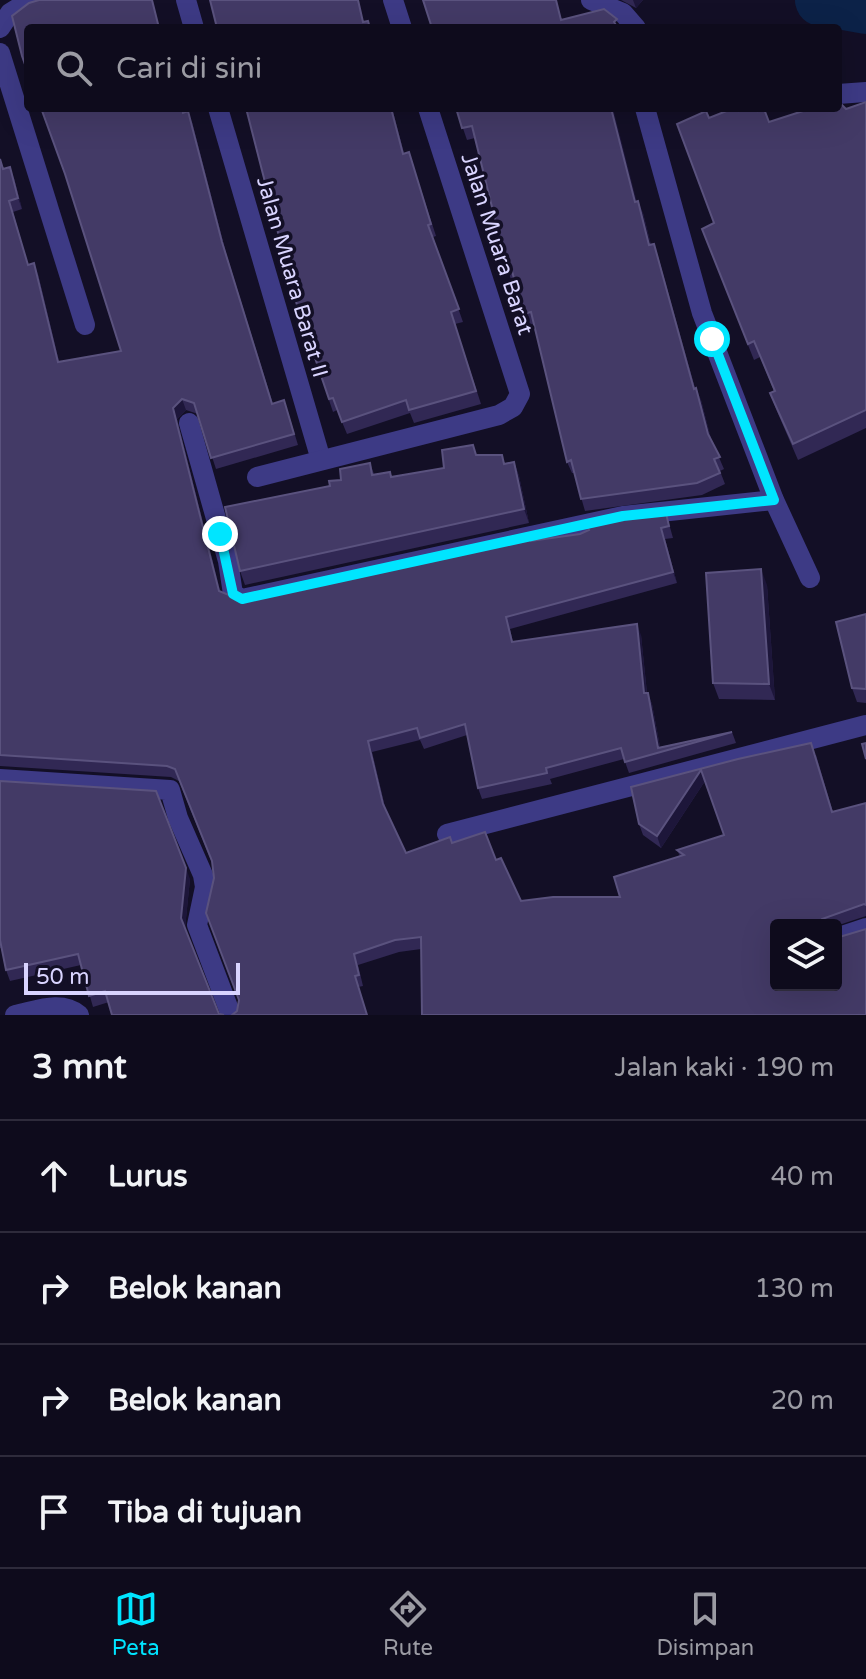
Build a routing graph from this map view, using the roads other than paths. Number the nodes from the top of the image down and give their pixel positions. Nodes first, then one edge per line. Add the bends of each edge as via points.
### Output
1 (31, 0) edge
2 (186, 0) edge
3 (393, 0) edge
4 (591, 0) edge
5 (193, 24) edge
6 (401, 24) edge
7 (633, 24) edge
8 (0, 28) edge
9 (0, 53) edge
10 (866, 92) edge
11 (842, 94) edge
12 (219, 112) edge
13 (429, 112) edge
14 (646, 112) edge
15 (85, 325) dead end
16 (189, 423) dead end
17 (321, 460) junction
18 (257, 477) dead end
19 (774, 500) junction
20 (810, 578) dead end
21 (866, 725) edge
22 (0, 779) edge
23 (447, 834) edge
24 (866, 928) edge
25 (842, 936) edge
26 (75, 1012) edge
27 (15, 1015) edge
28 (231, 1015) edge

1 - 8 street via 10,13
2 - 5 street
3 - 6 street
4 - 7 street via 623,13
9 - 15 street
10 - 11 street
12 - 17 street, Jalan Muara Barat II
13 - 17 street, Jalan Muara Barat via 520,394 513,407 499,415
14 - 19 street via 702,313
16 - 19 street via 233,594 242,599 623,516
17 - 18 street
19 - 20 street
21 - 23 street
22 - 28 street via 172,792 203,875 197,925
24 - 25 street
26 - 27 street via 58,1007

